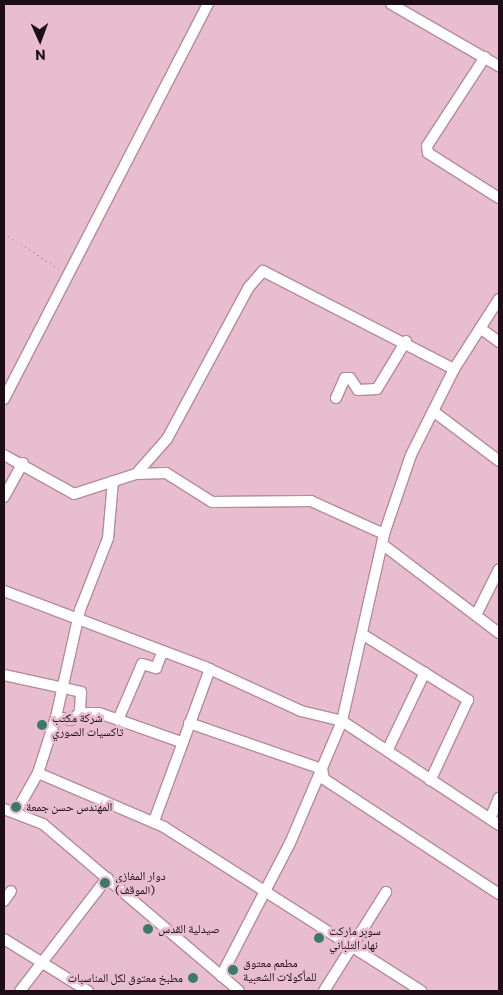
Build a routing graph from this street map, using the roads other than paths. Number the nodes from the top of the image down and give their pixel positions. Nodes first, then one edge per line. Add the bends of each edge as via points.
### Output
1 (208, 4) edge
2 (392, 4) edge
3 (485, 57) junction
4 (499, 66) edge
5 (499, 198) edge
6 (499, 299) edge
7 (480, 328) junction
8 (406, 341) junction
9 (499, 342) edge
10 (454, 369) junction
11 (336, 398) dead end
12 (4, 399) edge
13 (433, 411) junction
14 (4, 455) edge
15 (499, 461) edge
16 (23, 463) junction
17 (136, 474) junction
18 (113, 481) junction
19 (4, 496) edge
20 (383, 539) junction
21 (499, 569) edge
22 (4, 591) edge
23 (476, 616) junction
24 (81, 619) junction
25 (499, 633) edge
26 (362, 634) junction
27 (163, 650) junction
28 (210, 669) junction
29 (425, 672) junction
30 (4, 674) edge
31 (62, 690) junction
32 (80, 713) junction
33 (56, 717) junction
34 (118, 720) junction
35 (342, 721) junction
36 (189, 723) junction
37 (181, 742) junction
38 (388, 749) junction
39 (322, 769) junction
40 (38, 773) junction
41 (430, 781) junction
42 (499, 798) edge
43 (4, 809) edge
44 (16, 812) junction
45 (490, 819) junction
46 (154, 821) junction
47 (499, 826) edge
48 (107, 878) junction
49 (11, 891) dead end
50 (386, 892) dead end
51 (265, 894) junction
52 (499, 894) edge
53 (4, 901) edge
54 (4, 939) edge
55 (350, 948) junction
56 (40, 963) junction
57 (222, 976) junction
58 (232, 989) edge
59 (20, 991) edge
60 (88, 991) edge
61 (324, 991) edge
62 (421, 991) edge

1 - 12 street
2 - 3 street
3 - 4 street
3 - 5 street via 427,146 428,152
6 - 7 street
7 - 9 street
7 - 10 street
8 - 10 street
8 - 11 street via 377,389 358,390 350,378 345,378
8 - 17 street via 263,271 249,287 167,440
10 - 13 street
13 - 15 street
13 - 20 street via 411,455
14 - 16 street
16 - 18 street via 74,494 83,495
16 - 19 street
17 - 18 street
17 - 20 street via 166,473 212,502 311,501
18 - 24 street via 108,538 80,610
20 - 23 street
20 - 26 street
21 - 23 street
22 - 24 street
23 - 25 street
24 - 27 street
24 - 31 street
26 - 29 street
26 - 35 street
27 - 28 street
27 - 34 street via 156,668 142,664
28 - 35 street via 301,712
28 - 36 street
29 - 38 street
29 - 41 street via 468,700
30 - 31 street
31 - 32 street via 81,692
31 - 33 street
32 - 33 street via 71,720
32 - 34 street via 98,713
33 - 40 street
34 - 37 street
35 - 38 street
35 - 39 street
36 - 37 street
36 - 39 street
37 - 46 street
38 - 41 street
39 - 51 street
39 - 52 street via 324,779
40 - 44 street
40 - 46 street
41 - 45 street
42 - 45 street
43 - 44 street
44 - 48 street via 44,824
45 - 47 street
46 - 51 street
48 - 56 street
48 - 57 street
49 - 53 street
50 - 55 street
51 - 55 street
51 - 57 street
54 - 56 street
55 - 61 street
55 - 62 street
56 - 59 street
56 - 60 street
57 - 58 street

